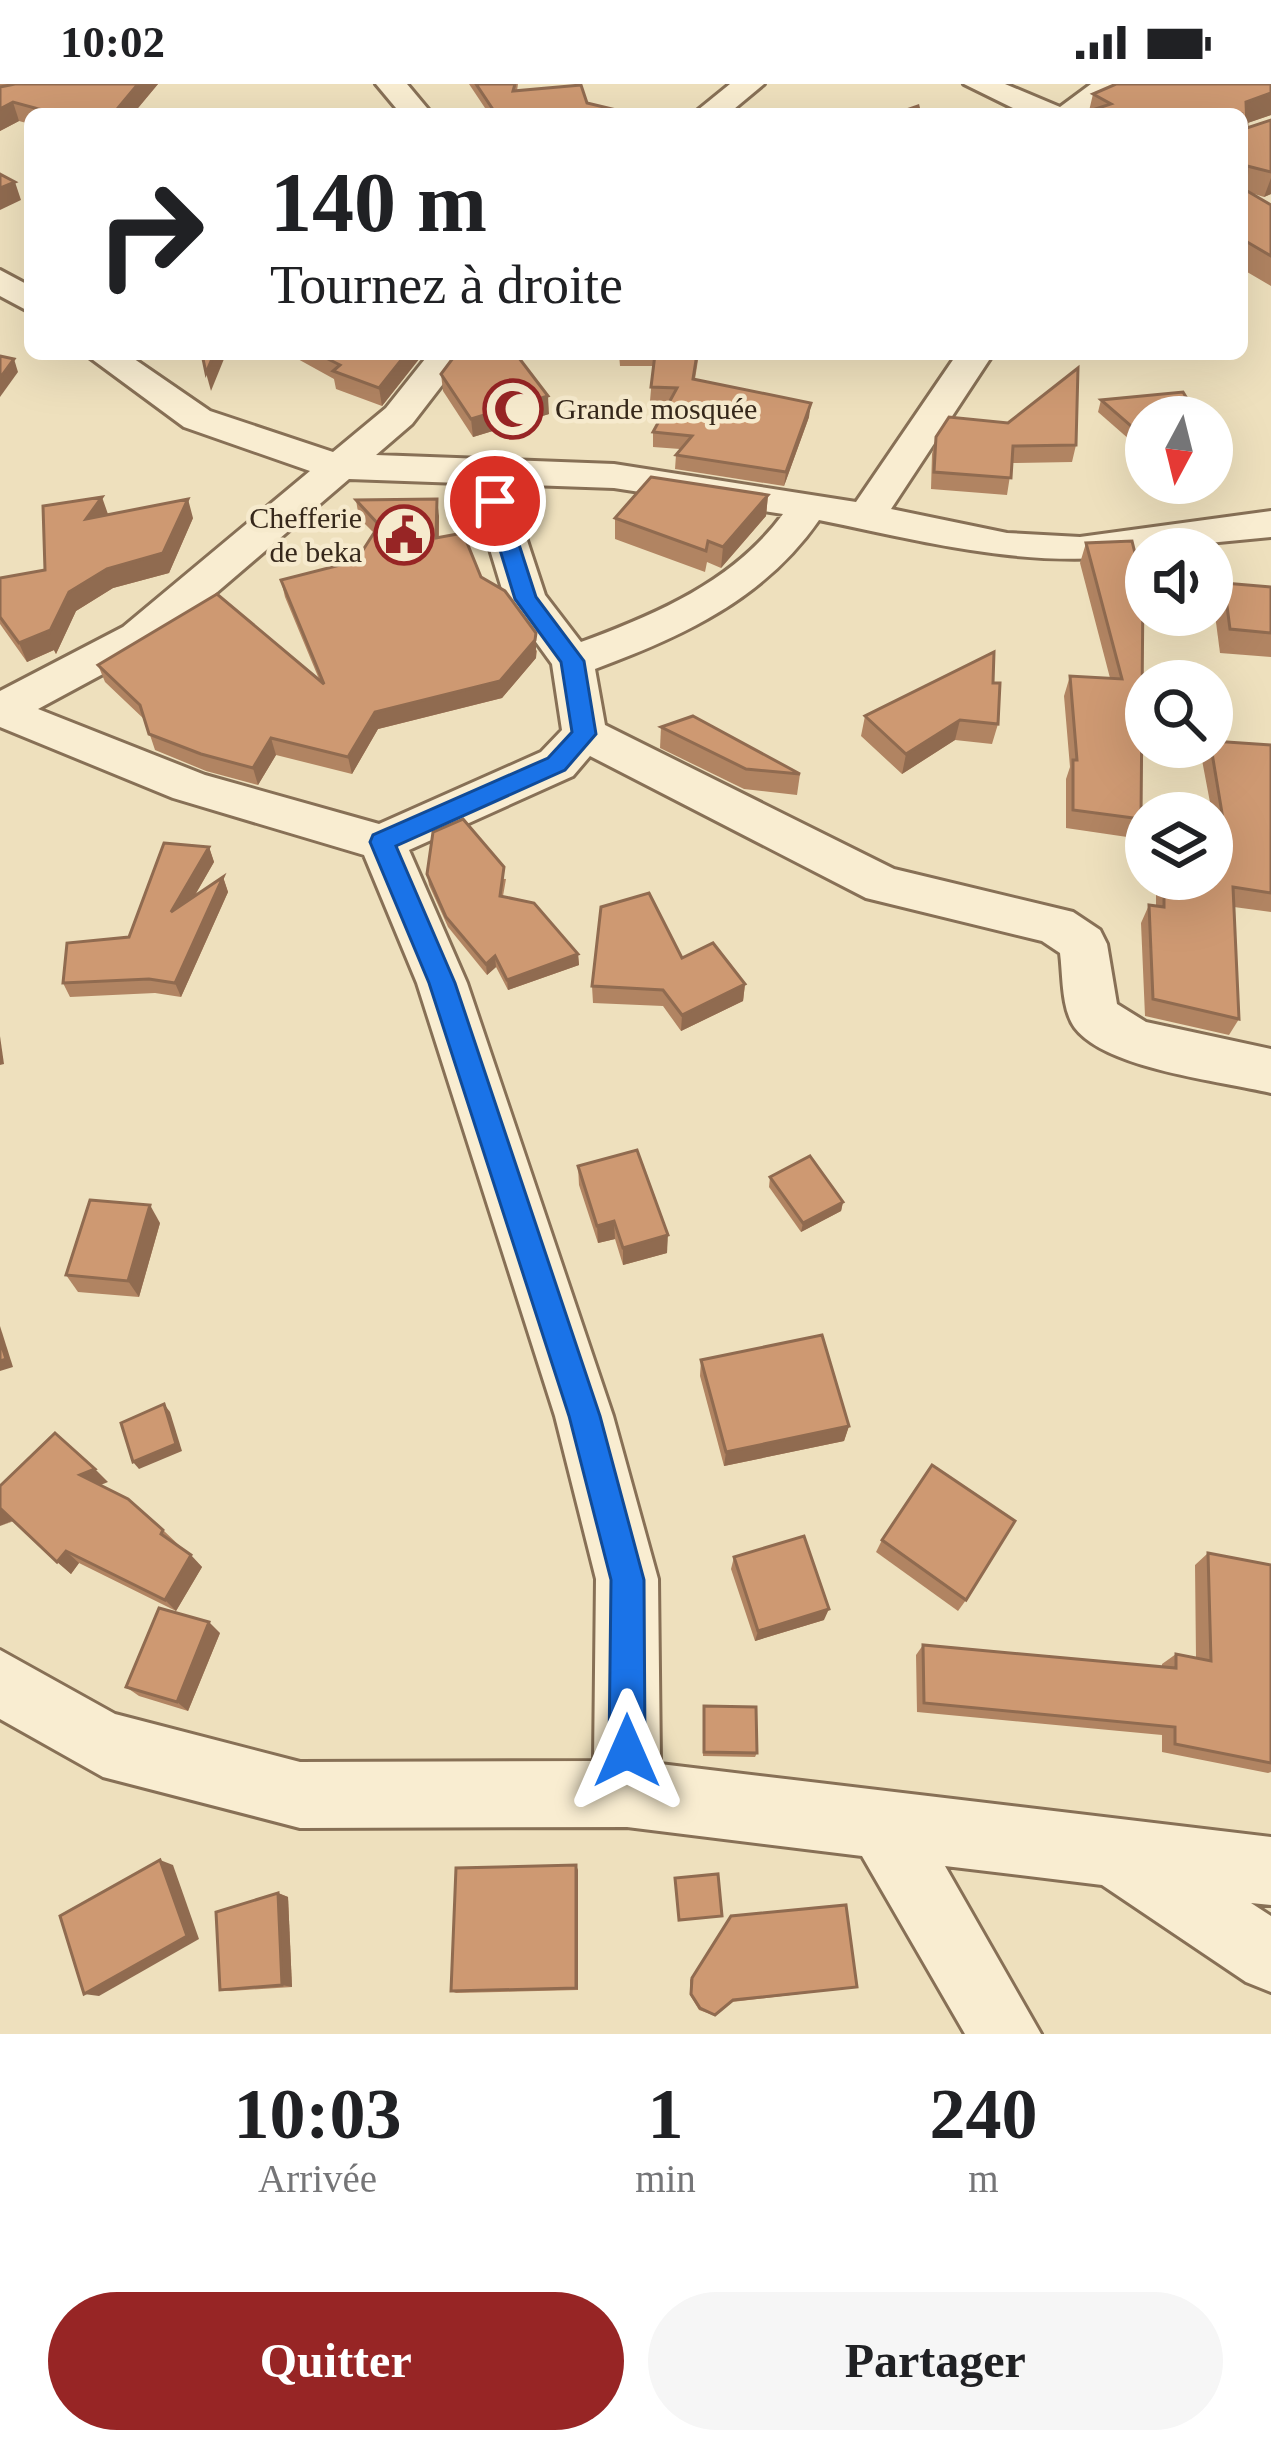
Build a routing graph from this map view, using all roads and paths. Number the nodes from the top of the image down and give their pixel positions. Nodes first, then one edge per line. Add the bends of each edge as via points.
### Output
1 (391, 84) edge
2 (749, 84) edge
3 (979, 84) edge
4 (1110, 84) edge
5 (412, 108) edge
6 (716, 108) edge
7 (1037, 108) edge
8 (1078, 108) edge
9 (112, 360) edge
10 (443, 360) edge
11 (971, 360) edge
12 (334, 466) junction
13 (470, 470) junction
14 (809, 506) junction
15 (865, 519) junction
16 (1271, 524) edge
17 (572, 661) junction
18 (1, 710) edge
19 (584, 734) junction
20 (382, 842) junction
21 (1271, 1071) edge
22 (0, 1682) edge
23 (627, 1794) junction
24 (881, 1823) junction
25 (1119, 1856) junction
26 (1271, 1871) edge
27 (1271, 1957) edge
28 (1004, 2034) edge

1 - 5 street
2 - 6 street
3 - 7 street
4 - 8 street
9 - 12 street via 197,419
10 - 12 street via 399,416
11 - 15 street
12 - 13 street
12 - 18 street via 138,637
13 - 14 street via 614,476
13 - 17 street via 495,501 526,599
14 - 15 street
14 - 17 street via 789,539 693,615
15 - 16 street via 1007,546 1080,550
17 - 19 street
18 - 20 street via 208,796
19 - 20 street via 556,764
19 - 21 street via 883,885 1056,925 1084,944 1093,1014 1117,1033
20 - 23 street via 442,983 584,1416 627,1580
22 - 23 street via 103,1744 300,1795
23 - 24 street
24 - 25 street
24 - 28 street
25 - 26 street
25 - 27 street

